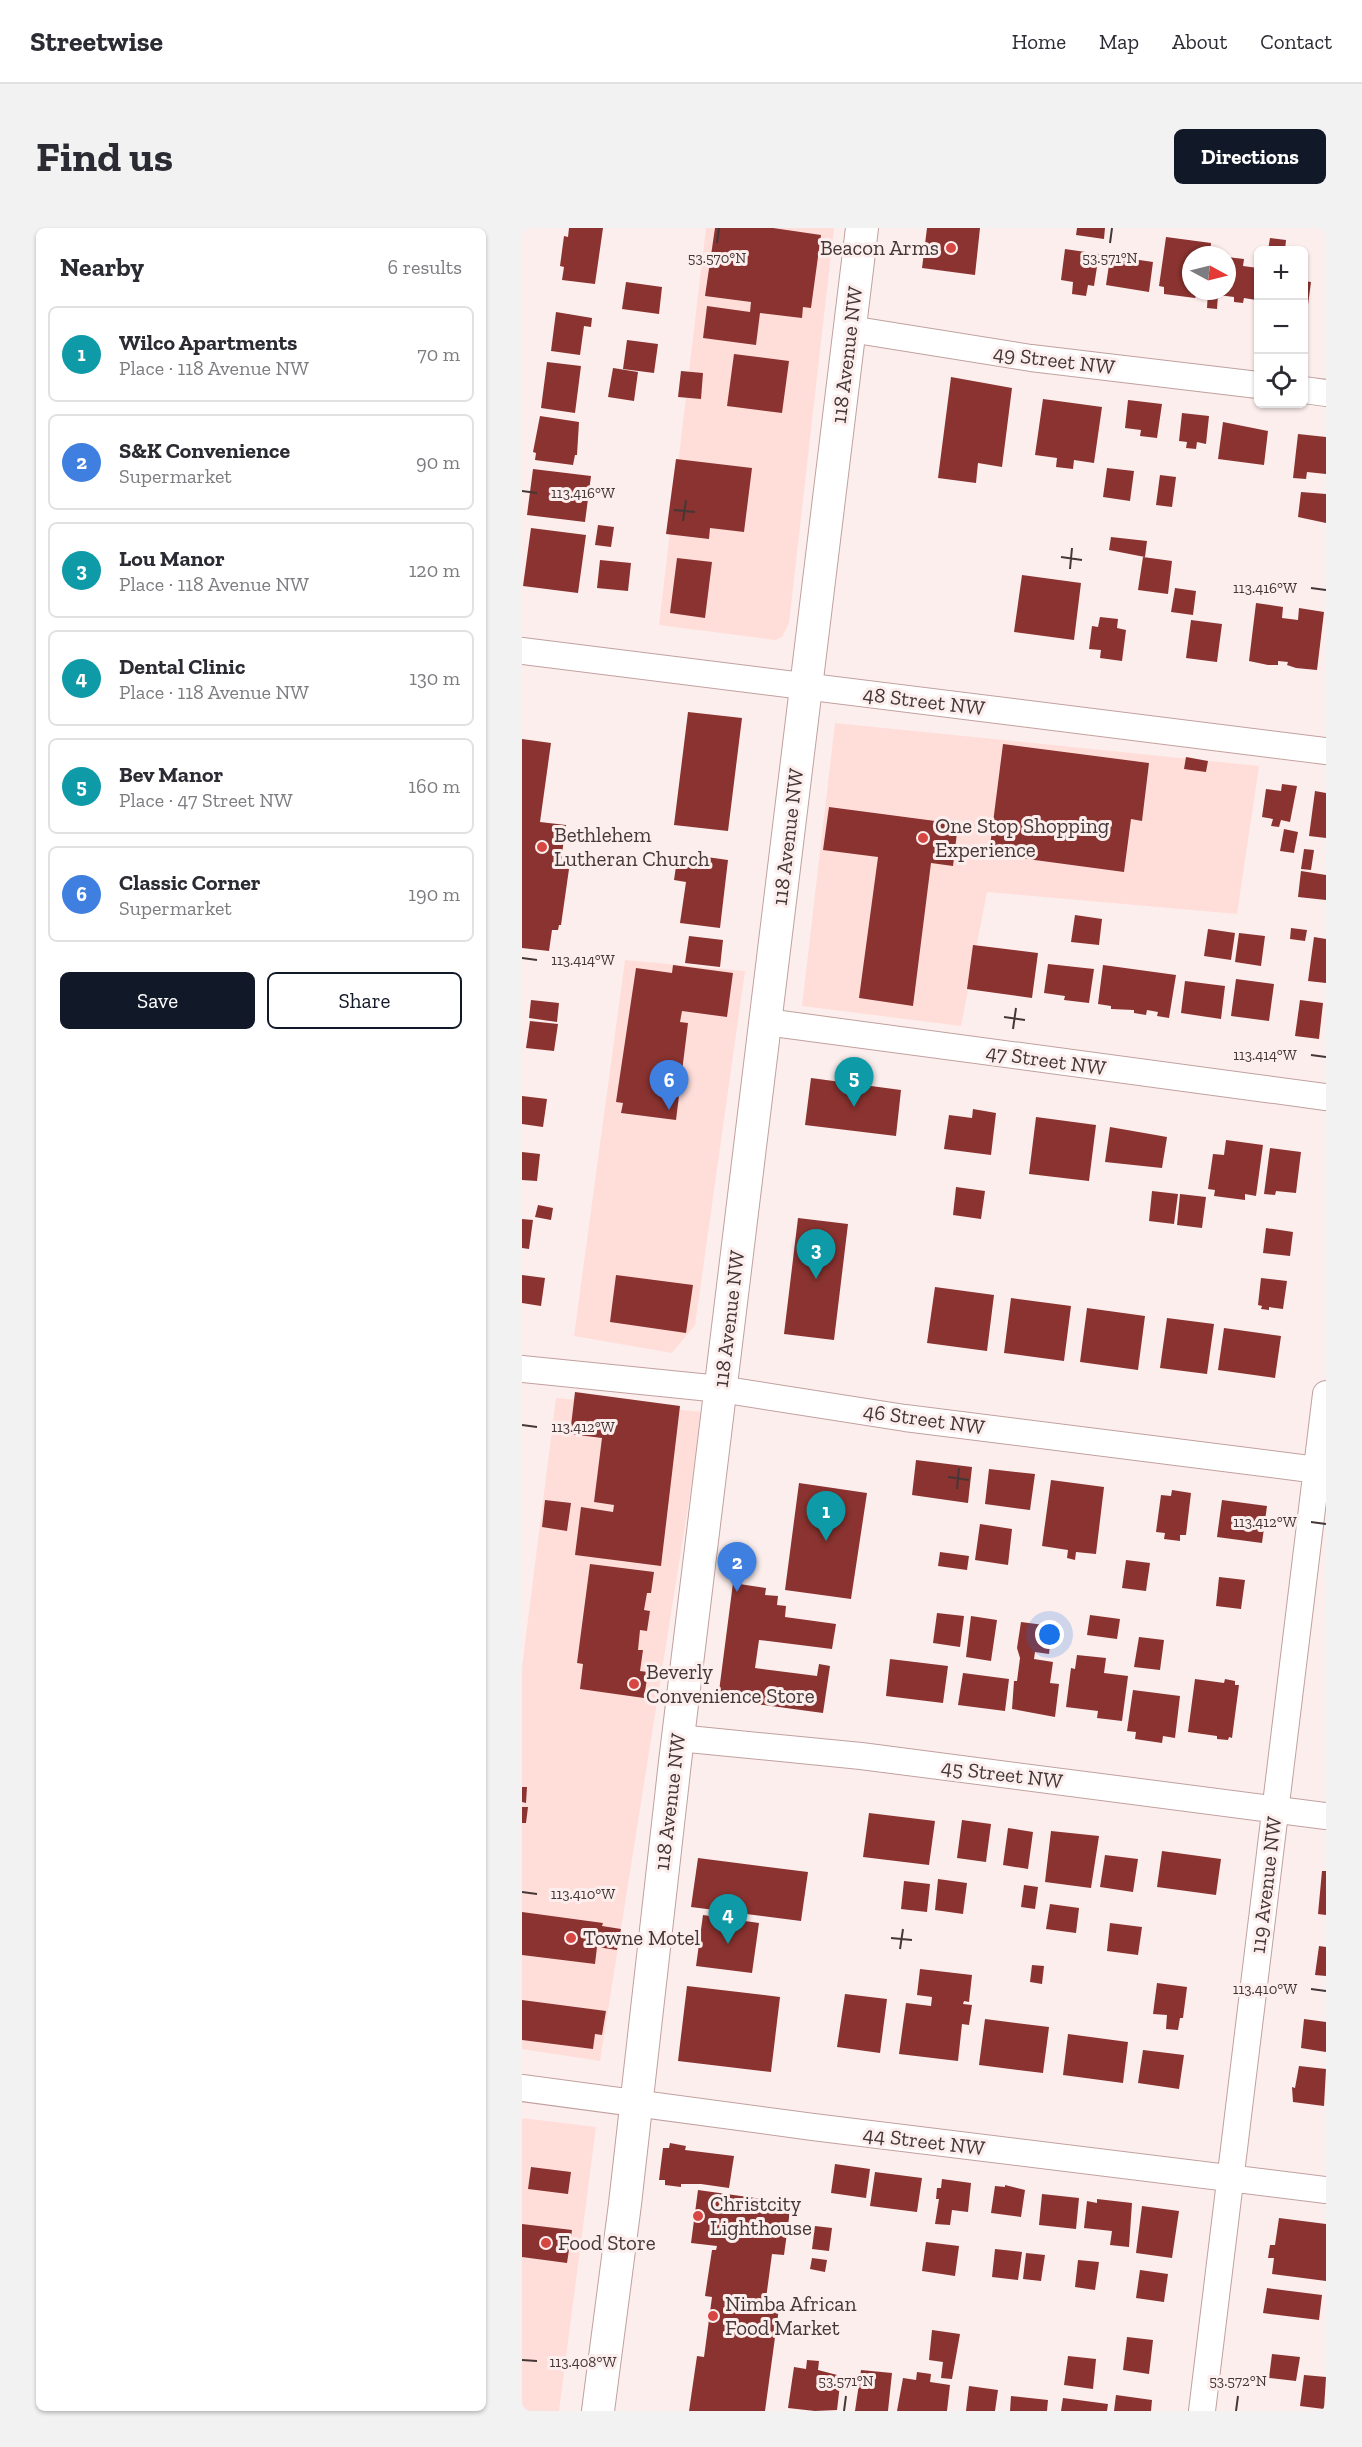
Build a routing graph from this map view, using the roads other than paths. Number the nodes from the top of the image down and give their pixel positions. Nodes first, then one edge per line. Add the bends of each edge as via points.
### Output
1 (862, 228) edge
2 (850, 329) junction
3 (1254, 385) edge
4 (1308, 391) edge
5 (1326, 393) edge
6 (522, 651) edge
7 (806, 686) junction
8 (1326, 751) edge
9 (766, 1022) junction
10 (1326, 1097) edge
11 (522, 1369) edge
12 (720, 1389) junction
13 (1326, 1394) edge
14 (1321, 1471) edge
15 (678, 1738) junction
16 (1275, 1809) junction
17 (1326, 1816) edge
18 (522, 2088) edge
19 (635, 2102) junction
20 (1231, 2179) junction
21 (1326, 2190) edge
22 (598, 2411) edge
23 (1202, 2411) edge

1 - 2 main road, 118 Avenue NW
2 - 3 street, 49 Street NW via 1031,358
2 - 7 main road, 118 Avenue NW
4 - 5 street
6 - 7 street, 48 Street NW
7 - 8 street, 48 Street NW
7 - 9 main road, 118 Avenue NW
9 - 10 street, 47 Street NW
9 - 12 main road, 118 Avenue NW
11 - 12 street, 46 Street NW
12 - 14 street, 46 Street NW via 905,1418
12 - 15 main road, 118 Avenue NW
13 - 14 street, 119 Avenue NW
14 - 16 street, 119 Avenue NW
15 - 16 street, 45 Street NW via 861,1756
15 - 19 main road, 118 Avenue NW
16 - 17 street, 45 Street NW
16 - 20 street, 119 Avenue NW
18 - 19 street, 44 Street NW
19 - 20 street, 44 Street NW
19 - 22 main road, 118 Avenue NW
20 - 21 street, 44 Street NW
20 - 23 street, 119 Avenue NW

